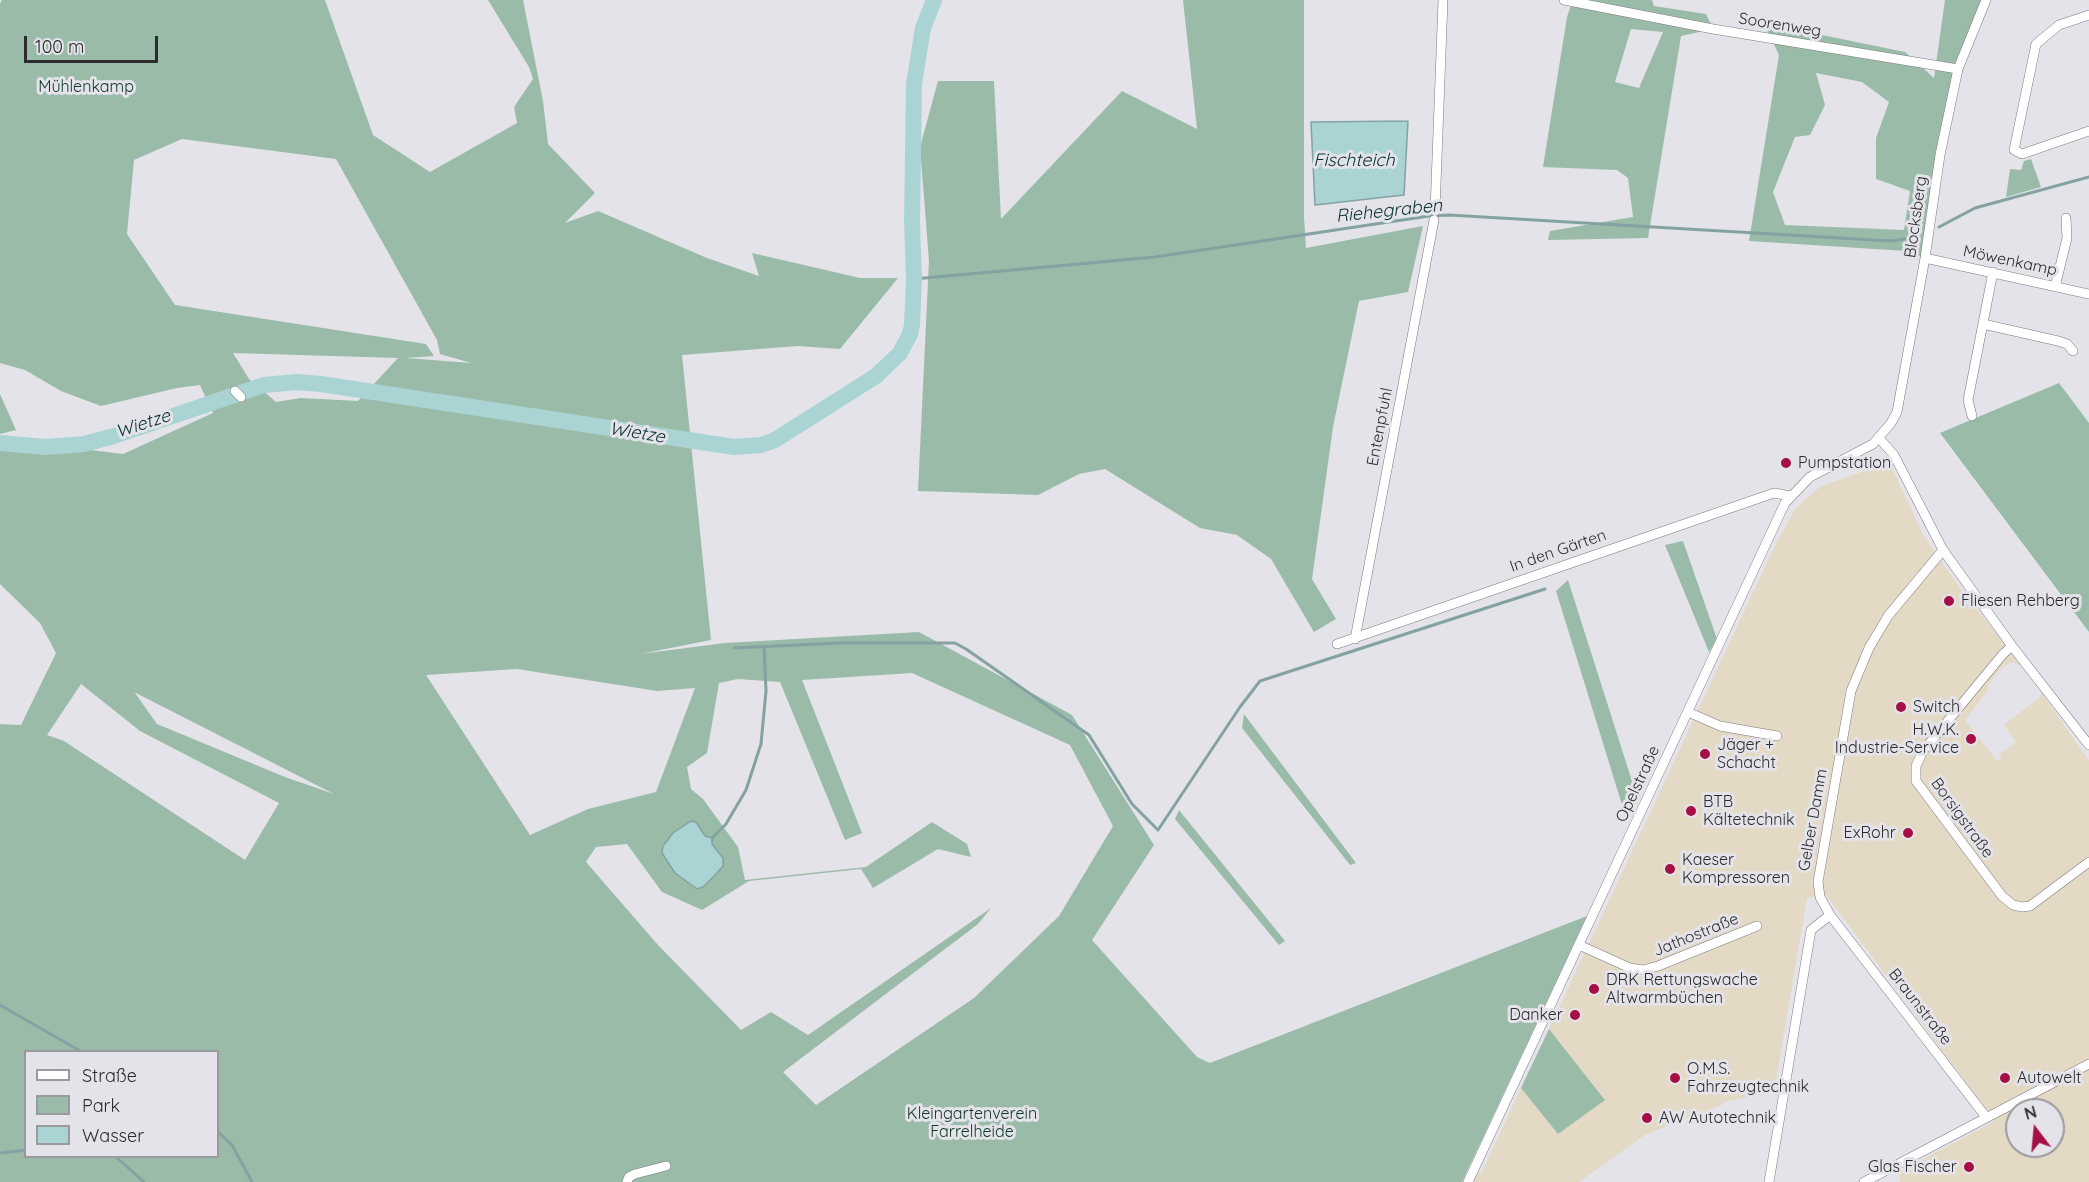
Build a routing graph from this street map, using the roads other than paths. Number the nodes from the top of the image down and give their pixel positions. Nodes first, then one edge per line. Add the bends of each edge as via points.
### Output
1 (1443, 0) edge
2 (1564, 0) edge
3 (1986, 0) edge
4 (2089, 15) edge
5 (1958, 69) junction
6 (2089, 131) edge
7 (2066, 218) dead end
8 (1925, 258) junction
9 (1993, 272) junction
10 (2055, 286) junction
11 (2089, 294) edge
12 (1983, 324) junction
13 (2073, 351) dead end
14 (1972, 416) dead end
15 (1879, 438) junction
16 (1790, 496) junction
17 (1943, 550) junction
18 (1355, 639) junction
19 (1337, 644) dead end
20 (2012, 646) junction
21 (1688, 711) junction
22 (1777, 736) dead end
23 (2089, 745) edge
24 (2089, 862) edge
25 (1830, 915) junction
26 (1756, 926) dead end
27 (1579, 945) junction
28 (2089, 1064) edge
29 (1986, 1117) junction
30 (666, 1166) dead end
31 (1473, 1180) edge
32 (1872, 1181) edge
33 (627, 1182) edge
34 (1769, 1182) edge

1 - 18 street, Entenpfuhl via 1435,215
2 - 5 street, Soorenweg
3 - 5 street, Blocksberg
4 - 6 street via 2059,25 2036,44 2014,150 2022,154
5 - 8 street, Blocksberg
7 - 10 street via 2067,238
8 - 9 street, Möwenkamp
8 - 15 street, Blocksberg via 1898,411
9 - 10 street, Möwenkamp
9 - 12 street
10 - 11 street, Möwenkamp
12 - 13 street via 2058,341
12 - 14 street via 1968,400
15 - 16 street, Opelstraße via 1858,454 1810,477
15 - 17 street via 1894,455
16 - 18 street, In den Gärten via 1774,494
16 - 21 street, Opelstraße
17 - 20 street
17 - 25 street, Gelber Damm via 1888,616 1851,691 1818,882 1820,897
18 - 19 street, In den Gärten
20 - 23 street
20 - 24 street, Borsigstraße via 1923,751 1916,766 1916,781 2002,896 2013,904 2030,906
21 - 22 street via 1720,726
21 - 27 street, Opelstraße
25 - 29 street, Braunstraße
25 - 34 street via 1810,930
26 - 27 street, Jathostraße via 1643,970
27 - 31 street, Opelstraße
28 - 29 street
29 - 32 street
30 - 33 street via 634,1174

